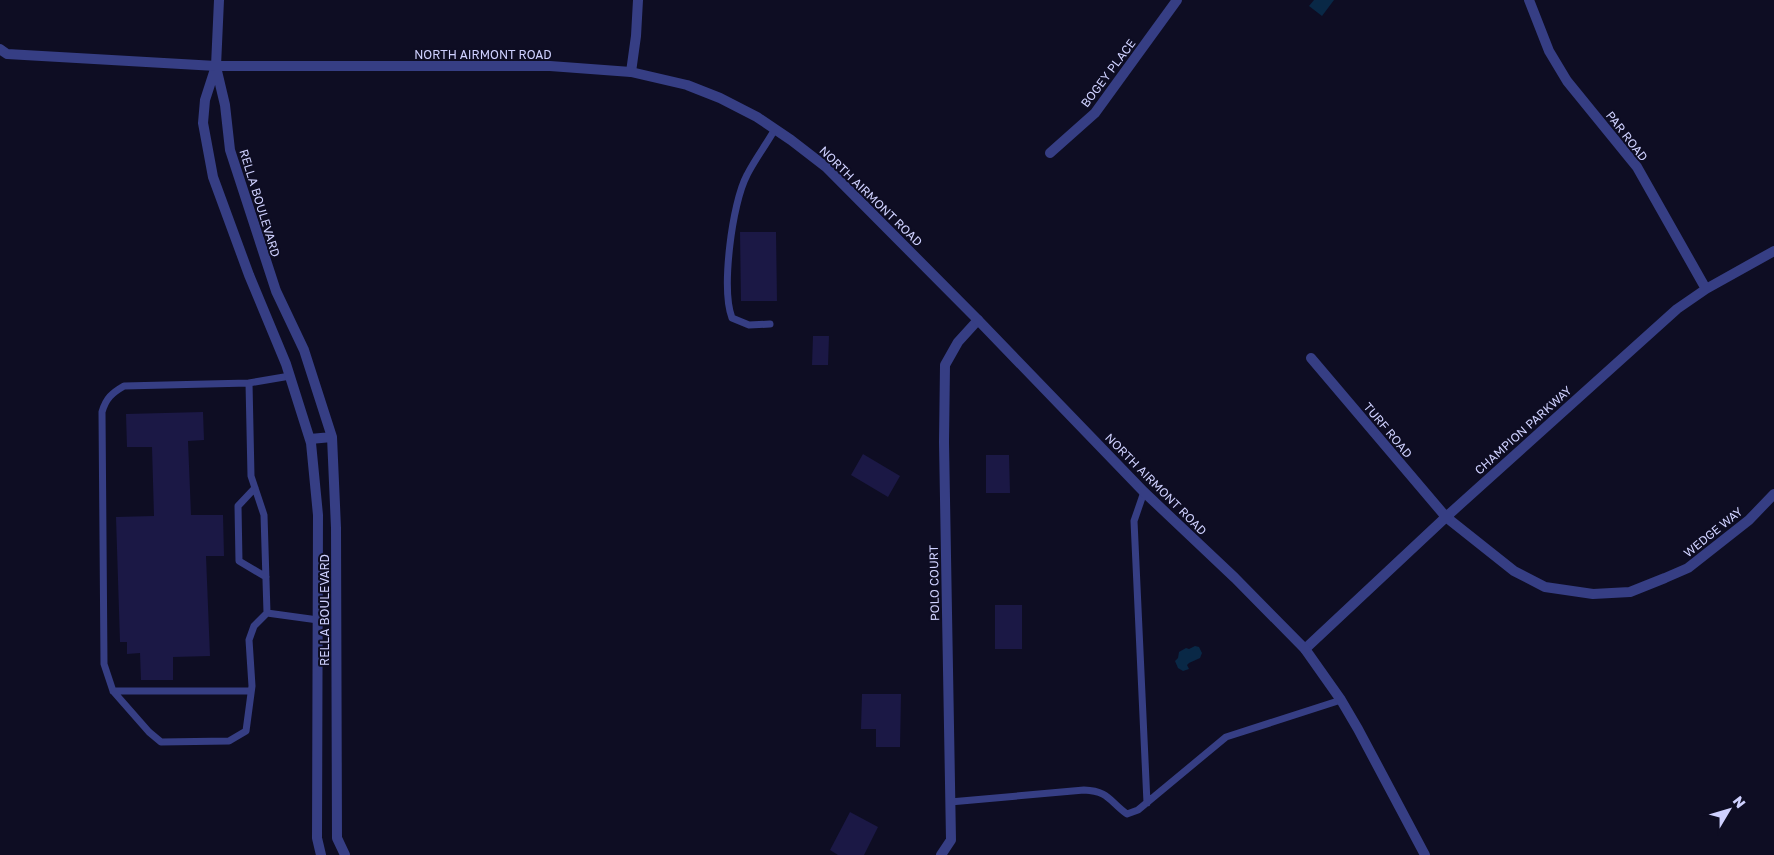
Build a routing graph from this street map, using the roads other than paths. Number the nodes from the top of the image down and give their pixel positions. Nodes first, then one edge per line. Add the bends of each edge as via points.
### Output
1 (219, 0) edge
2 (638, 0) edge
3 (1177, 0) edge
4 (1529, 0) edge
5 (2, 54) edge
6 (216, 66) junction
7 (631, 72) junction
8 (775, 129) junction
9 (1050, 154) dead end
10 (1774, 251) edge
11 (1706, 289) junction
12 (276, 291) junction
13 (259, 299) junction
14 (978, 320) junction
15 (770, 324) dead end
16 (1311, 358) dead end
17 (290, 376) junction
18 (249, 383) junction
19 (332, 437) junction
20 (310, 439) junction
21 (255, 488) junction
22 (1144, 492) junction
23 (1774, 494) edge
24 (1446, 517) junction
25 (266, 578) junction
26 (267, 613) junction
27 (318, 620) junction
28 (1305, 649) junction
29 (113, 691) junction
30 (251, 691) junction
31 (317, 692) junction
32 (337, 693) junction
33 (1341, 700) junction
34 (950, 802) junction
35 (1147, 803) junction
36 (321, 855) edge
37 (345, 855) edge
38 (941, 855) edge
39 (1424, 855) edge

1 - 6 street
2 - 7 street
3 - 9 street, BOGEY PLACE via 1095,113
4 - 11 street, PAR ROAD via 1549,51 1567,81 1637,167
5 - 6 street, NORTH AIRMONT ROAD
6 - 7 street, NORTH AIRMONT ROAD via 550,66
6 - 12 street, RELLA BOULEVARD via 230,150
6 - 13 street, RELLA BOULEVARD via 205,100 203,123 213,177
7 - 8 street, NORTH AIRMONT ROAD via 687,85 720,98
8 - 14 street, NORTH AIRMONT ROAD via 826,167
8 - 15 lane via 746,176 733,217 729,251 728,294 732,318 749,325
10 - 11 street, CHAMPION PARKWAY
11 - 24 street, CHAMPION PARKWAY via 1676,309
12 - 13 street
12 - 19 street, RELLA BOULEVARD via 304,350
13 - 17 street, RELLA BOULEVARD
14 - 22 street, NORTH AIRMONT ROAD
14 - 34 street, POLO COURT via 958,342 945,365
16 - 24 street, TURF ROAD
17 - 18 lane
17 - 20 street, RELLA BOULEVARD
18 - 21 lane via 251,476
18 - 29 lane via 124,386 111,393 104,403 104,664
19 - 20 street
19 - 32 street, RELLA BOULEVARD
20 - 27 street, RELLA BOULEVARD via 318,515
21 - 25 lane via 264,515
21 - 25 lane via 238,506 239,561
22 - 28 street, NORTH AIRMONT ROAD
22 - 35 lane via 1134,521
23 - 24 street, WEDGE WAY via 1749,520 1688,568 1630,592 1593,594 1545,587 1514,571
24 - 28 street, CHAMPION PARKWAY
25 - 26 lane
26 - 27 lane
26 - 30 lane via 254,626 249,640
27 - 31 street, RELLA BOULEVARD
28 - 33 street, NORTH AIRMONT ROAD
29 - 30 lane
29 - 30 lane via 161,742 229,741 246,731
31 - 32 street
31 - 36 street, RELLA BOULEVARD via 317,838
32 - 37 street, RELLA BOULEVARD via 337,838
33 - 35 lane via 1226,737
33 - 39 street, NORTH AIRMONT ROAD
34 - 35 lane via 1096,790 1127,814
34 - 38 street, POLO COURT via 951,840

